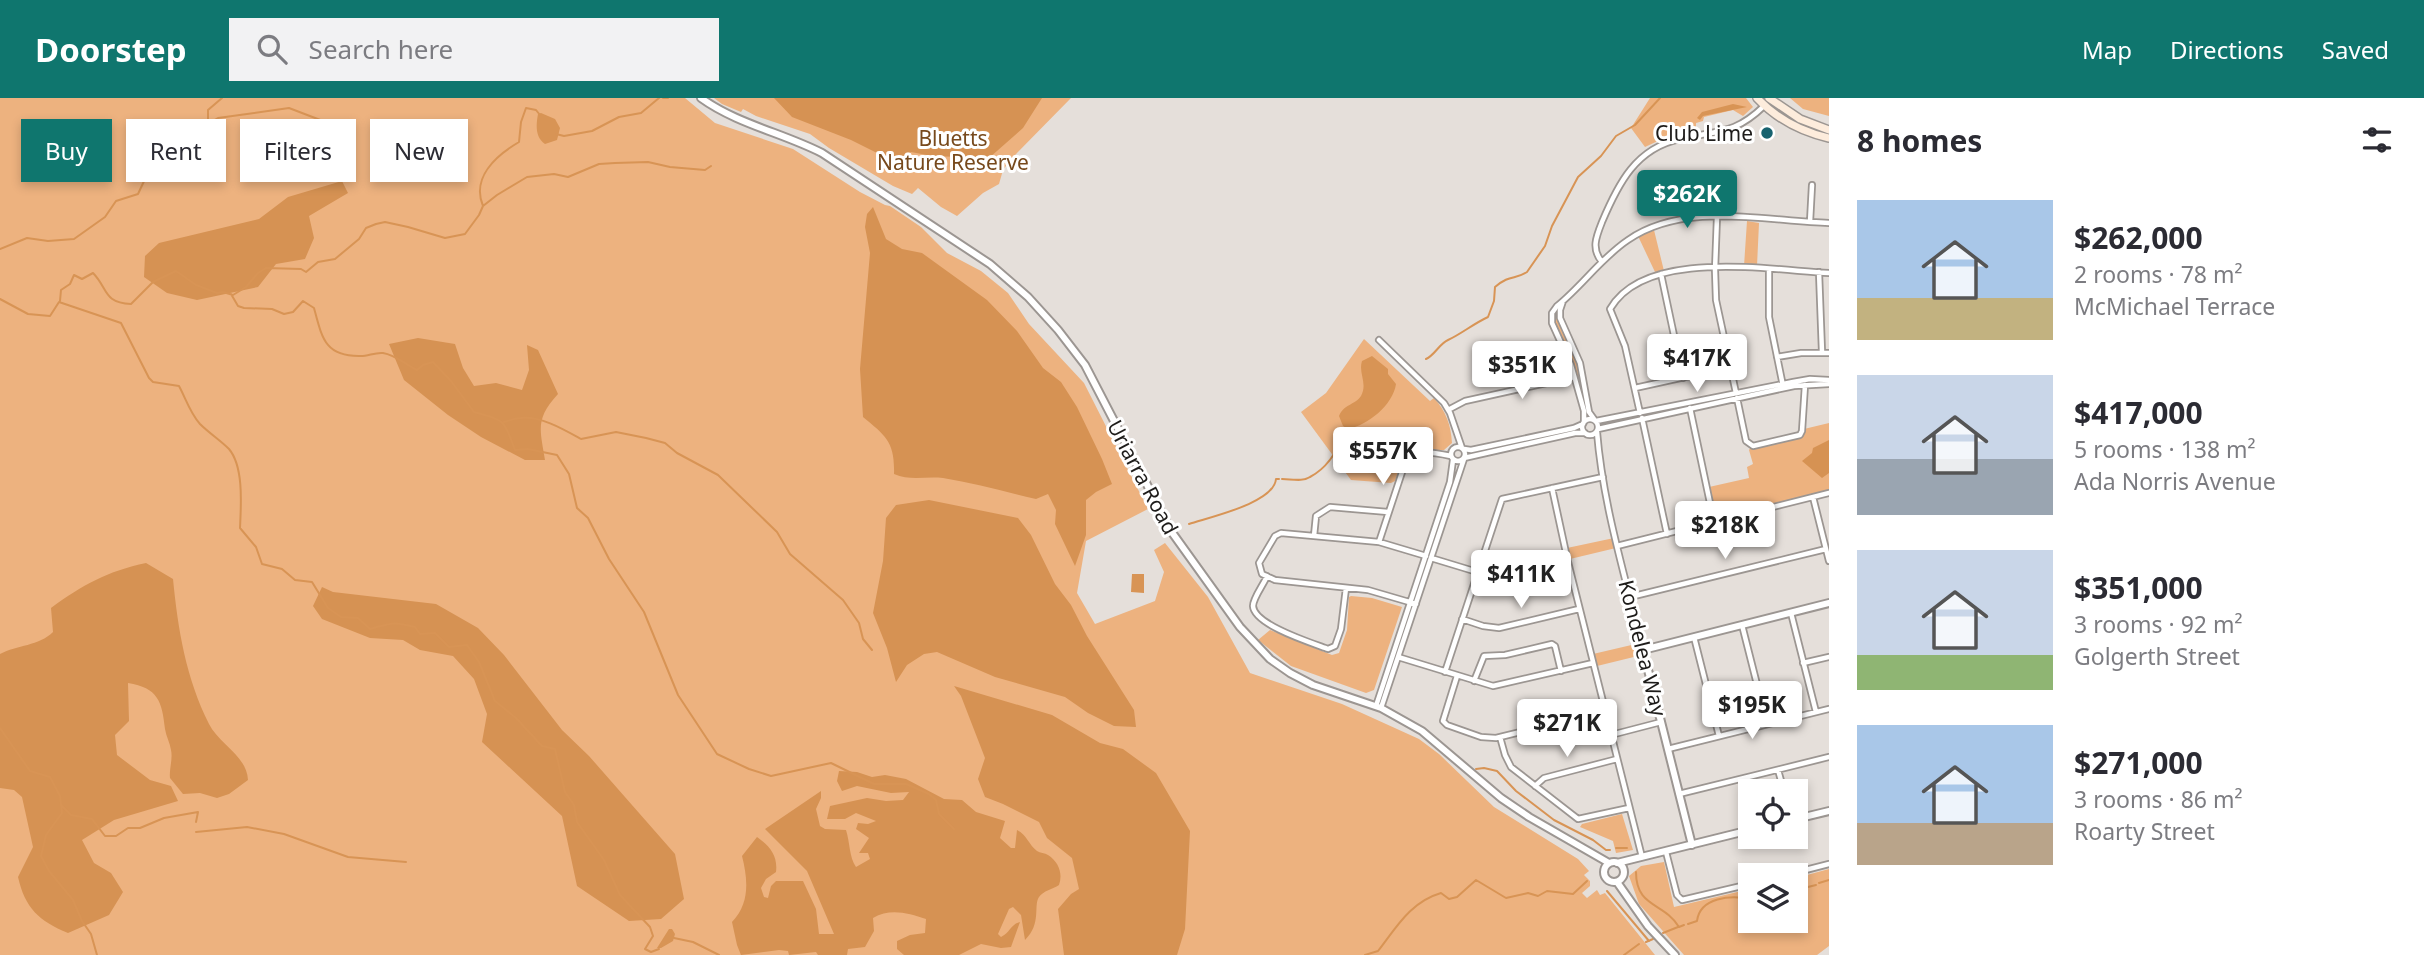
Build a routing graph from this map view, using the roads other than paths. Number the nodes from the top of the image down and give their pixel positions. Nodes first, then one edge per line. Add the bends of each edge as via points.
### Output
1 (701, 98) edge
2 (1757, 98) edge
3 (1768, 101) edge
4 (1829, 130) edge
5 (1829, 138) edge
6 (1812, 185) dead end
7 (1717, 217) junction
8 (1810, 222) junction
9 (1829, 223) edge
10 (1602, 262) junction
11 (1715, 267) junction
12 (1769, 270) junction
13 (1819, 272) junction
14 (1829, 273) edge
15 (1661, 274) junction
16 (1564, 300) junction
17 (1560, 317) junction
18 (1552, 319) junction
19 (1379, 340) dead end
20 (1822, 352) junction
21 (1829, 353) edge
22 (1777, 357) junction
23 (1730, 368) junction
24 (1574, 377) junction
25 (1683, 378) junction
26 (1829, 382) edge
27 (1805, 385) junction
28 (1783, 386) junction
29 (1635, 388) junction
30 (1737, 396) junction
31 (1690, 406) junction
32 (1448, 410) junction
33 (1641, 416) junction
34 (1595, 420) junction
35 (1583, 423) junction
36 (1597, 430) junction
37 (1456, 433) junction
38 (1587, 434) junction
39 (1452, 449) junction
40 (1463, 449) junction
41 (1597, 451) junction
42 (1439, 453) junction
43 (1452, 458) junction
44 (1464, 458) junction
45 (1603, 477) junction
46 (1552, 488) junction
47 (1829, 493) edge
48 (1813, 497) junction
49 (1388, 512) junction
50 (1714, 522) junction
51 (1667, 534) junction
52 (1314, 536) junction
53 (1379, 542) junction
54 (1617, 546) junction
55 (1826, 549) junction
56 (1429, 557) junction
57 (1829, 561) edge
58 (1568, 562) junction
59 (1477, 573) junction
60 (1267, 576) junction
61 (1346, 588) junction
62 (1630, 597) junction
63 (1829, 603) edge
64 (1413, 604) junction
65 (1579, 609) junction
66 (1791, 613) junction
67 (1462, 619) junction
68 (1742, 625) junction
69 (1694, 637) junction
70 (1643, 650) junction
71 (1396, 656) junction
72 (1829, 657) edge
73 (1592, 663) junction
74 (1804, 663) junction
75 (1561, 671) junction
76 (1445, 672) junction
77 (1457, 676) junction
78 (1474, 681) junction
79 (1378, 707) junction
80 (1829, 709) edge
81 (1605, 711) junction
82 (1816, 712) junction
83 (1661, 722) junction
84 (1767, 724) junction
85 (1611, 735) junction
86 (1718, 736) junction
87 (1500, 737) junction
88 (1668, 749) junction
89 (1829, 757) edge
90 (1617, 759) junction
91 (1778, 770) junction
92 (1781, 779) edge
93 (1535, 786) junction
94 (1679, 794) junction
95 (1629, 808) junction
96 (1829, 811) edge
97 (1808, 816) edge
98 (1738, 834) edge
99 (1692, 845) junction
100 (1590, 852) junction
101 (1666, 852) junction
102 (1639, 858) junction
103 (1613, 863) junction
104 (1829, 864) edge
105 (1808, 869) edge
106 (1604, 870) junction
107 (1621, 876) junction
108 (1738, 887) edge
109 (1675, 955) edge

1 - 79 street, Uriarra Road via 733,117 822,153 982,258 1018,289 1085,365 1166,523 1254,644 1313,685
2 - 3 main road
3 - 4 main road
3 - 5 main road via 1797,127
3 - 10 street via 1735,128 1669,142 1637,161 1617,188 1597,235 1595,249
6 - 8 street
7 - 8 street
7 - 10 street via 1656,225
7 - 11 street
8 - 9 street
10 - 16 street
11 - 12 street
11 - 15 street
11 - 23 street via 1716,300
12 - 13 street
12 - 22 street via 1768,312
13 - 14 street
13 - 20 street
15 - 25 street
15 - 29 street via 1635,283 1610,309
16 - 17 street
16 - 18 street
17 - 18 street
17 - 34 street, Kondelea Way via 1580,363 1589,412
18 - 24 street, Kondelea Way
19 - 32 street
20 - 21 street
20 - 22 street
22 - 28 street
23 - 25 street
23 - 30 street
24 - 32 street via 1465,401
24 - 35 street, Kondelea Way
25 - 29 street
26 - 27 street
26 - 28 street via 1810,379
27 - 28 street
27 - 30 street via 1800,435 1756,445 1746,441
28 - 30 street
29 - 33 street
30 - 31 street
31 - 33 street
31 - 50 street
32 - 37 street
33 - 34 street
33 - 36 street
33 - 51 street
34 - 35 street
34 - 36 street, Kondelea Way
35 - 38 street, Kondelea Way
35 - 40 street
36 - 38 street
36 - 41 street, Kondelea Way
37 - 39 street
37 - 40 street
38 - 41 street, Kondelea Way
38 - 44 street
39 - 40 street
39 - 42 street
39 - 43 street
40 - 44 street
41 - 45 street, Kondelea Way
42 - 43 street
42 - 49 street via 1408,454
43 - 44 street
43 - 56 street
44 - 56 street
45 - 46 street
45 - 54 street, Kondelea Way
46 - 58 street
46 - 59 street via 1502,499
47 - 48 street
48 - 50 street
48 - 55 street
49 - 52 street via 1330,507 1316,516
49 - 53 street
50 - 51 street
51 - 54 street
52 - 53 street
52 - 60 street via 1277,533 1259,563
53 - 56 street
54 - 62 street, Kondelea Way
55 - 57 street
55 - 62 street
56 - 59 street
56 - 64 street
58 - 59 street via 1505,577
58 - 65 street
59 - 67 street
60 - 61 street via 1283,582
60 - 61 street via 1255,610 1275,628 1328,649 1334,648 1341,629
61 - 64 street
62 - 70 street, Kondelea Way
63 - 66 street
64 - 71 street
65 - 67 street via 1499,628
65 - 73 street
66 - 68 street
66 - 74 street
67 - 76 street
68 - 69 street
68 - 84 street
69 - 70 street
69 - 86 street
70 - 83 street, Kondelea Way
71 - 76 street
71 - 79 street
72 - 74 street
73 - 75 street
73 - 81 street
74 - 82 street
75 - 78 street via 1497,686
75 - 78 street via 1552,644 1484,656
76 - 77 street
77 - 78 street
77 - 87 street via 1444,722 1481,737
79 - 100 street, Uriarra Road via 1422,731 1501,798
80 - 82 street
81 - 85 street
81 - 87 street
82 - 84 street
83 - 85 street
83 - 88 street, Kondelea Way
84 - 86 street
85 - 90 street
86 - 88 street
87 - 93 street via 1508,764
88 - 94 street, Kondelea Way
89 - 91 street
90 - 93 street via 1544,778
90 - 95 street
91 - 92 street
91 - 94 street
93 - 95 street via 1578,819
94 - 99 street, Kondelea Way
95 - 102 street
96 - 97 street
98 - 99 street
99 - 101 street
100 - 103 street, Uriarra Road
100 - 106 street, Uriarra Road
101 - 102 street
101 - 108 street via 1682,900
102 - 103 street
102 - 107 street
103 - 106 street
103 - 107 street, Uriarra Road
104 - 105 street
106 - 107 street, Uriarra Road via 1606,879
107 - 109 street via 1648,926

